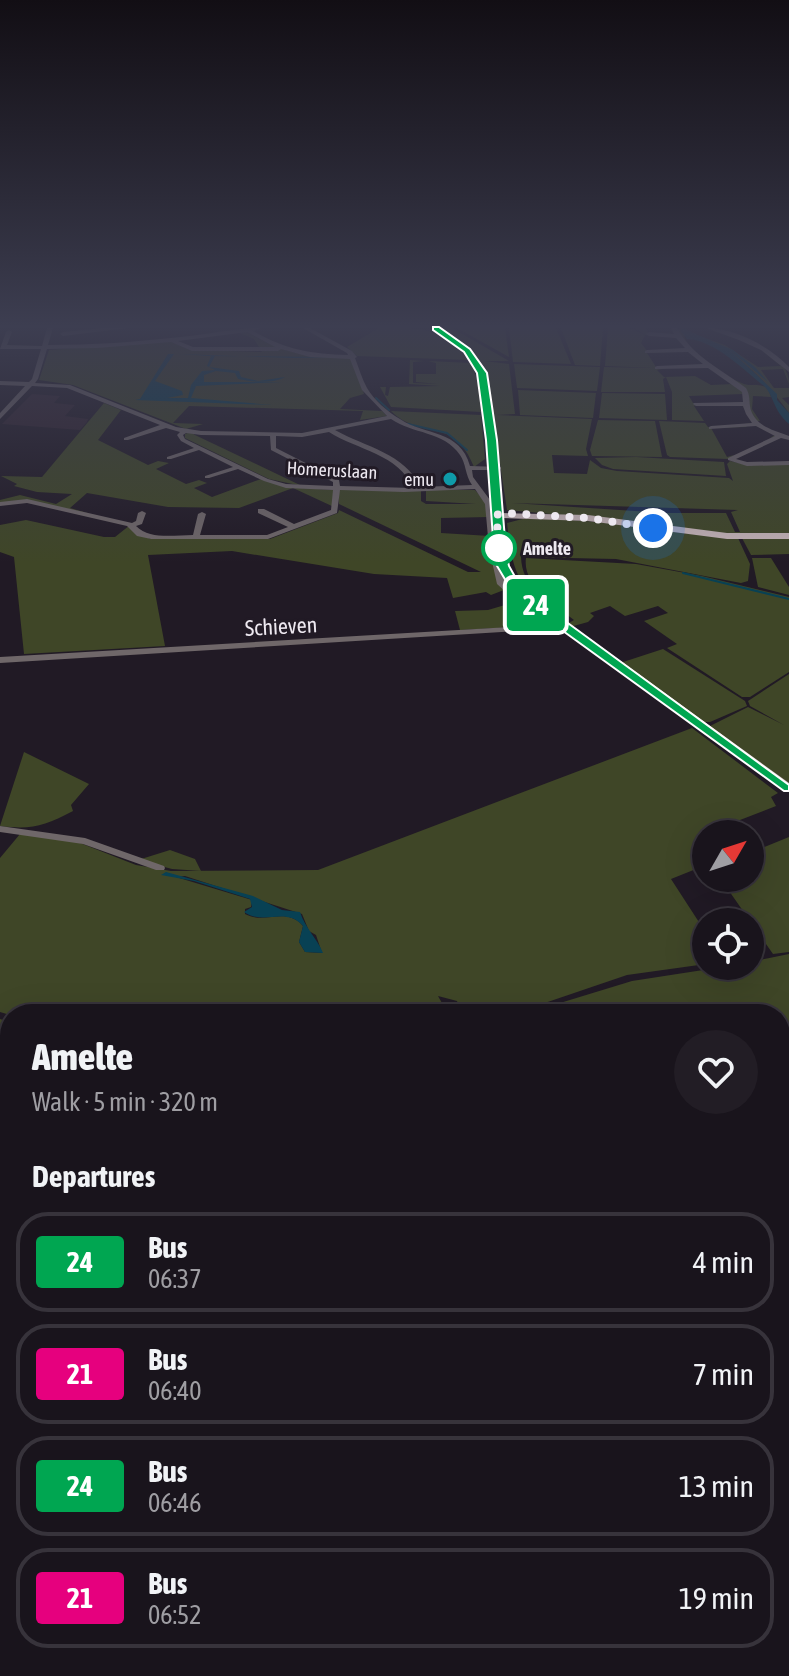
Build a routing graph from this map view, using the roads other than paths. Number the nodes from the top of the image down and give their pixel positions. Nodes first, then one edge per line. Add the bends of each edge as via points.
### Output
1 (120, 406) edge
2 (381, 406) edge
3 (487, 406) edge
4 (747, 406) edge
5 (392, 417) junction
6 (758, 424) junction
7 (167, 425) junction
8 (711, 428) dead end
9 (184, 431) junction
10 (332, 431) junction
11 (273, 436) junction
12 (785, 437) edge
13 (126, 439) dead end
14 (199, 448) junction
15 (169, 458) dead end
16 (789, 463) edge
17 (238, 467) junction
18 (468, 468) junction
19 (495, 468) junction
20 (207, 477) dead end
21 (475, 487) junction
22 (337, 488) junction
23 (417, 489) junction
24 (0, 504) edge
25 (261, 511) dead end
26 (142, 513) dead end
27 (202, 514) dead end
28 (501, 515) junction
29 (133, 525) junction
30 (294, 527) junction
31 (789, 536) edge
32 (196, 537) junction
33 (519, 587) junction
34 (506, 590) junction
35 (527, 602) junction
36 (563, 626) junction
37 (0, 660) edge
38 (789, 788) edge
39 (0, 829) edge
40 (160, 868) dead end

1 - 7 street
2 - 5 street
3 - 19 main road
4 - 6 street
5 - 10 street
5 - 18 street via 452,442
6 - 8 street
6 - 12 street
7 - 9 street
7 - 13 street
9 - 11 street
9 - 14 street, Homeruslaan via 181,439
10 - 11 street
10 - 23 street via 401,464
11 - 22 street via 273,449 335,479
12 - 16 street via 730,459
14 - 15 street
14 - 17 street, Homeruslaan
17 - 20 street
17 - 22 street, Homeruslaan via 286,486
18 - 19 street
18 - 21 street
19 - 28 main road
21 - 23 street, Homeruslaan
21 - 34 street via 488,500 493,548
22 - 23 street, Homeruslaan
22 - 30 street via 334,511
24 - 29 street via 24,501 95,512
25 - 30 street
26 - 29 street
27 - 32 street
28 - 31 main road via 600,520 693,534
28 - 33 main road via 503,566
29 - 32 street via 146,536
30 - 32 street via 264,537
33 - 34 street
33 - 35 main road
34 - 35 street
35 - 36 main road
36 - 37 street, Schieven
36 - 38 main road
39 - 40 street via 85,841

